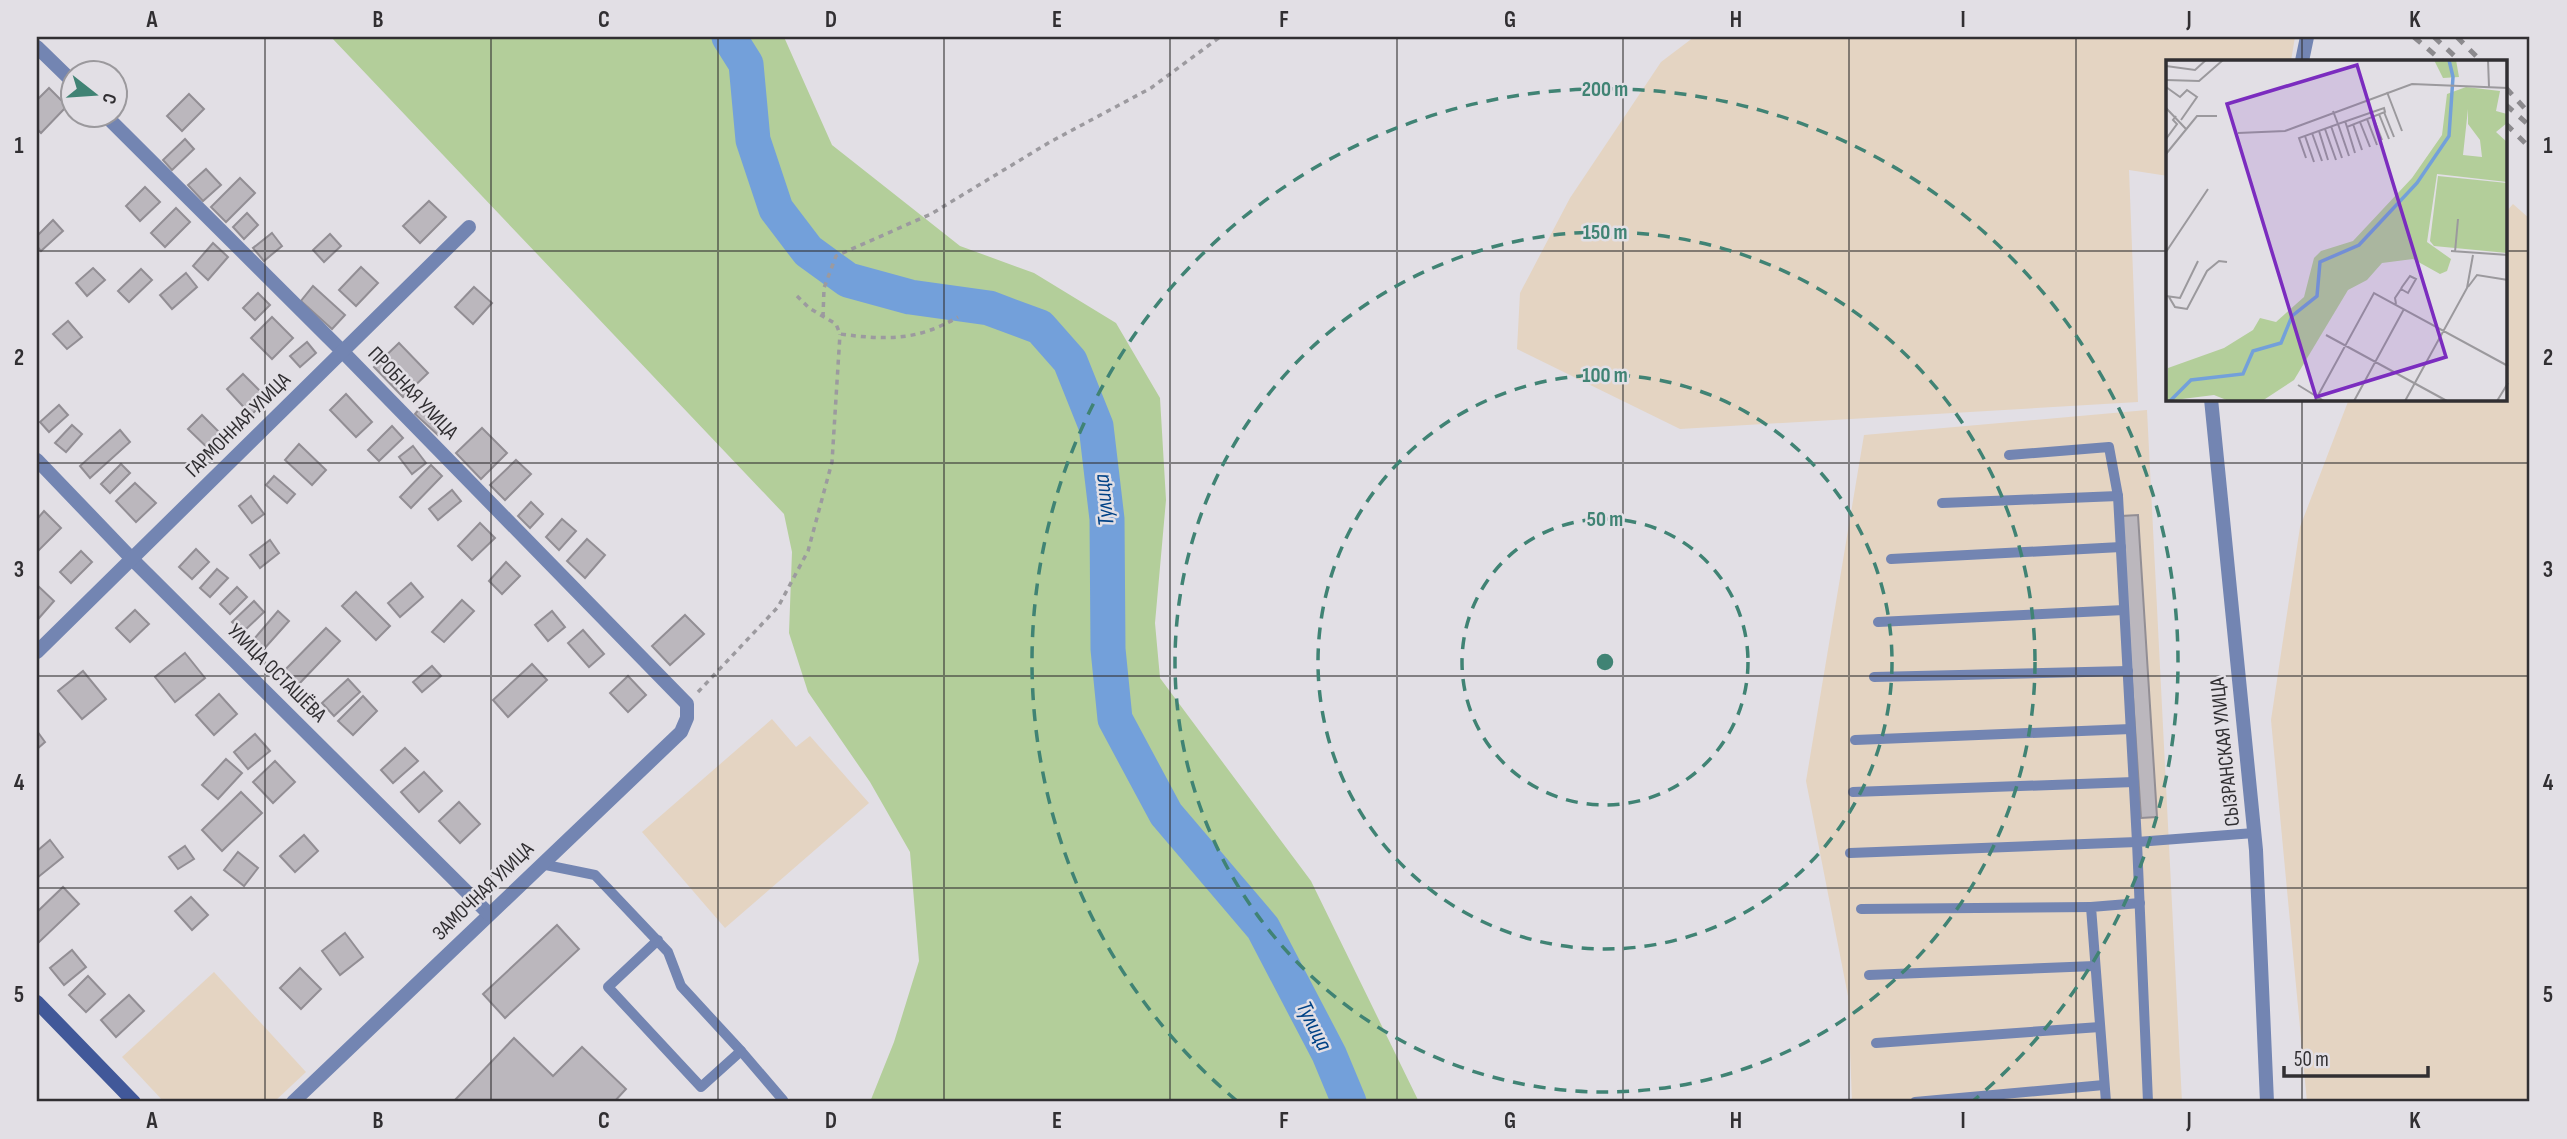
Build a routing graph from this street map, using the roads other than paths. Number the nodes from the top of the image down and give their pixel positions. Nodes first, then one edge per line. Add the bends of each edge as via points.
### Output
1 (2307, 37) edge
2 (37, 47) edge
3 (2302, 60) edge
4 (60, 69) edge
5 (120, 130) edge
6 (469, 227) dead end
7 (342, 351) junction
8 (2211, 401) edge
9 (2009, 455) dead end
10 (37, 460) edge
11 (2118, 496) junction
12 (1942, 503) dead end
13 (2121, 547) junction
14 (132, 559) junction
15 (1891, 559) dead end
16 (2124, 610) junction
17 (1878, 622) dead end
18 (37, 652) edge
19 (2128, 671) junction
20 (1874, 677) dead end
21 (687, 704) joint
22 (2131, 729) junction
23 (1855, 740) dead end
24 (2134, 782) junction
25 (1853, 792) dead end
26 (2254, 833) junction
27 (2137, 842) junction
28 (1850, 853) dead end
29 (541, 864) junction
30 (2140, 903) junction
31 (2091, 907) junction
32 (1861, 909) dead end
33 (489, 914) junction
34 (658, 940) junction
35 (2095, 966) junction
36 (1869, 975) dead end
37 (37, 1002) edge
38 (2100, 1027) junction
39 (1876, 1043) dead end
40 (741, 1051) junction
41 (2104, 1085) junction
42 (134, 1102) edge
43 (293, 1102) edge
44 (781, 1102) edge
45 (1915, 1102) edge
46 (2106, 1102) edge
47 (2148, 1102) edge
48 (2267, 1102) edge

1 - 3 street
2 - 4 street
5 - 7 street, ПРОБНАЯ УЛИЦА
6 - 7 street, ГАРМОННАЯ УЛИЦА
7 - 14 street, ГАРМОННАЯ УЛИЦА
7 - 21 street, ПРОБНАЯ УЛИЦА
8 - 26 street, СЫЗРАНСКАЯ УЛИЦА
9 - 11 lane via 2109,447
10 - 14 street, УЛИЦА ОСТАШЁВА
11 - 12 lane
11 - 13 lane
13 - 15 lane
13 - 16 lane
14 - 18 street, ГАРМОННАЯ УЛИЦА
14 - 33 street, УЛИЦА ОСТАШЁВА
16 - 17 lane
16 - 19 lane
19 - 20 lane
19 - 22 lane
21 - 29 street, ЗАМОЧНАЯ УЛИЦА via 681,732
22 - 23 lane
22 - 24 lane
24 - 25 lane
24 - 27 lane
26 - 27 lane
26 - 48 street, СЫЗРАНСКАЯ УЛИЦА
27 - 28 lane
27 - 30 lane
29 - 33 street, ЗАМОЧНАЯ УЛИЦА
29 - 34 lane via 595,875
30 - 31 lane
30 - 47 lane
31 - 32 lane
31 - 35 lane
33 - 43 street, ЗАМОЧНАЯ УЛИЦА
34 - 40 lane via 681,986
34 - 40 lane via 608,987 701,1087
35 - 36 lane
35 - 38 lane
37 - 42 street
38 - 39 lane
38 - 41 lane
40 - 44 lane
41 - 45 lane
41 - 46 lane

